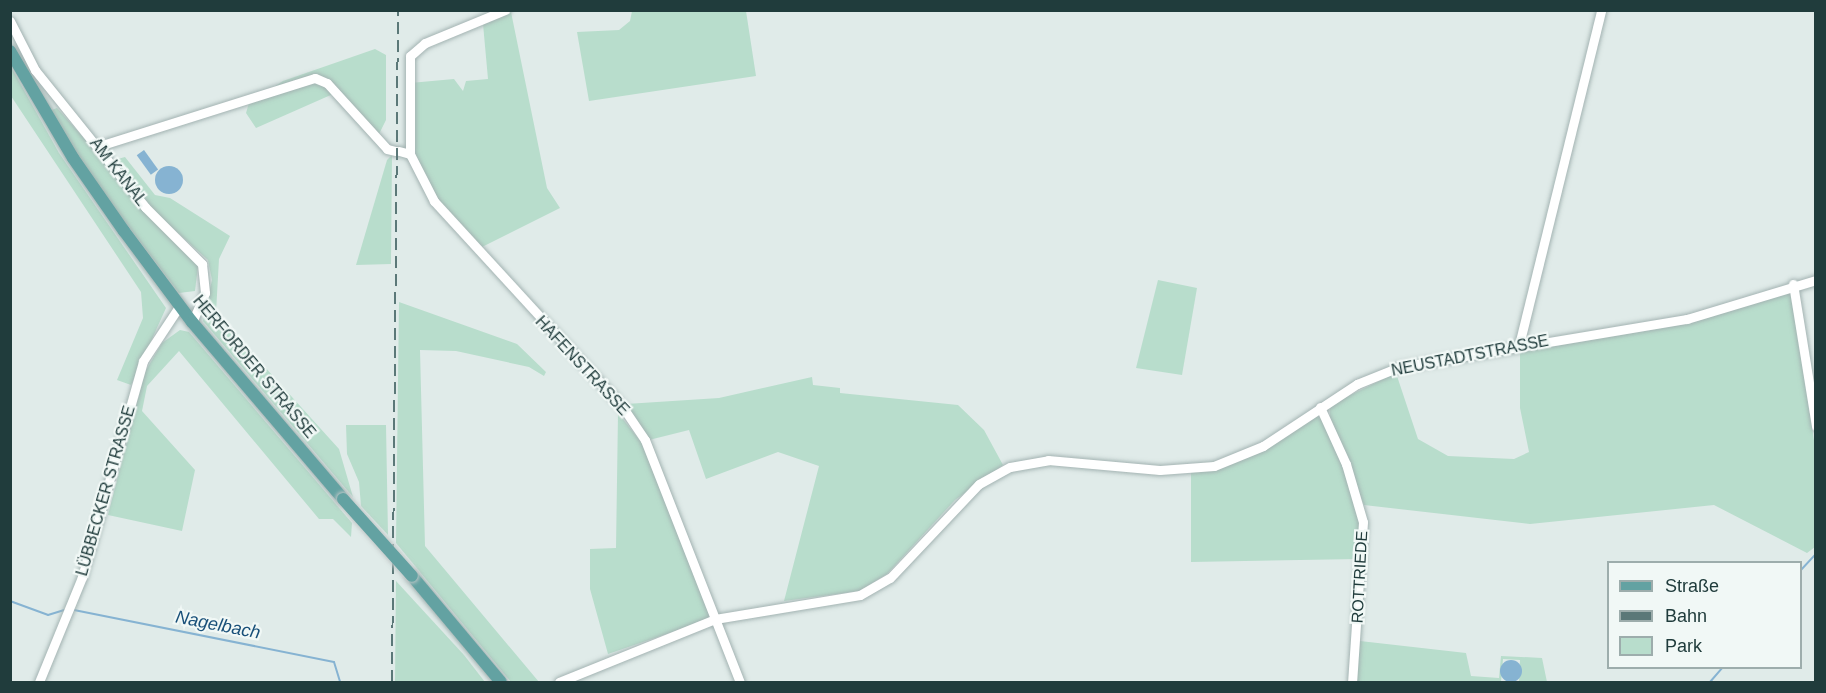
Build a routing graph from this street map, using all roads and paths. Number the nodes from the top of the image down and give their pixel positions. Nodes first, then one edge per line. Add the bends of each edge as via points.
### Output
1 (505, 10) edge
2 (1601, 10) edge
3 (10, 21) edge
4 (10, 51) edge
5 (99, 146) junction
6 (410, 154) junction
7 (1815, 280) edge
8 (1793, 284) junction
9 (180, 305) junction
10 (192, 322) junction
11 (1519, 345) junction
12 (1320, 407) junction
13 (1815, 426) edge
14 (715, 619) junction
15 (39, 682) edge
16 (501, 682) edge
17 (559, 682) edge
18 (740, 682) edge
19 (1353, 682) edge

1 - 6 street via 425,43 410,56
2 - 11 street
3 - 5 street, AM KANAL via 35,70
4 - 9 main road, HERFORDER STRASSE via 73,158
5 - 6 street via 315,78 327,83 387,149
5 - 10 street, AM KANAL via 144,207 193,250 206,281
6 - 14 street, HAFENSTRASSE via 434,201 622,406 645,440
7 - 8 street, NEUSTADTSTRASSE
8 - 11 street, NEUSTADTSTRASSE via 1687,319
8 - 13 street
9 - 10 main road, HERFORDER STRASSE
9 - 15 street, LÜBBECKER STRASSE via 143,361 82,577
10 - 16 main road, HERFORDER STRASSE, bridge
11 - 12 street, NEUSTADTSTRASSE via 1400,367
12 - 14 street, NEUSTADTSTRASSE via 1274,440 1214,466 1160,470 1048,460 1010,467 979,483 890,578 860,595
12 - 19 street, ROTTRIEDE via 1346,464 1363,522
14 - 17 street, NEUSTADTSTRASSE
14 - 18 street, HAFENSTRASSE

